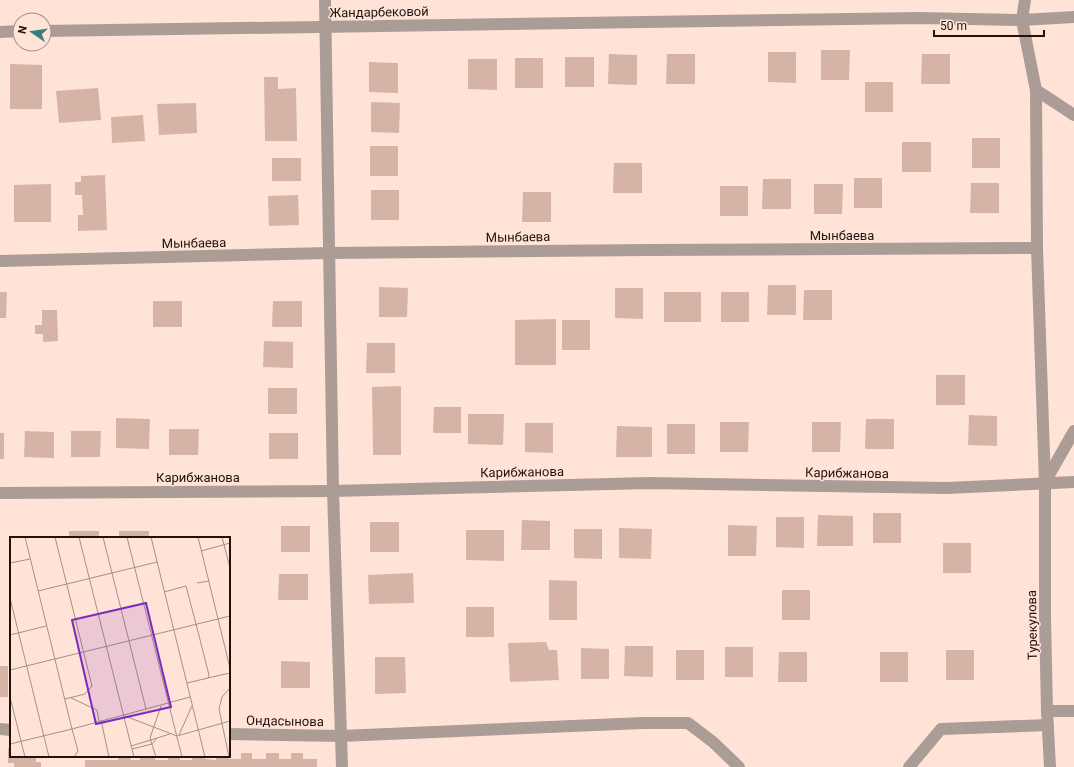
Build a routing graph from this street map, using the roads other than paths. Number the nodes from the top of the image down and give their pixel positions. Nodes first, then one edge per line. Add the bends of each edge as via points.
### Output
1 (325, 0) edge
2 (1025, 0) edge
3 (1074, 17) edge
4 (1022, 20) junction
5 (325, 27) junction
6 (12, 31) edge
7 (52, 31) edge
8 (0, 32) edge
9 (1036, 90) junction
10 (1074, 115) edge
11 (1037, 248) junction
12 (328, 254) junction
13 (0, 261) edge
14 (1074, 431) edge
15 (1074, 482) edge
16 (1045, 483) junction
17 (333, 491) junction
18 (0, 494) edge
19 (1047, 711) junction
20 (1074, 711) edge
21 (1048, 726) junction
22 (0, 729) edge
23 (10, 730) edge
24 (230, 734) edge
25 (341, 736) junction
26 (342, 767) edge
27 (739, 767) edge
28 (909, 767) edge
29 (1050, 767) edge

1 - 5 street
2 - 4 street, Турекулова
3 - 4 street, Жандарбековой
4 - 5 street, Жандарбековой via 920,18
4 - 9 street, Турекулова
5 - 7 street, Жандарбековой
5 - 12 street
6 - 8 street
9 - 10 street
9 - 11 street, Турекулова
11 - 12 street, Мынбаева
11 - 16 street, Турекулова
12 - 13 street, Мынбаева
12 - 17 street
14 - 16 street
15 - 16 street, Карибжанова
16 - 17 street, Карибжанова via 947,488 650,483
16 - 19 street, Турекулова
17 - 18 street, Карибжанова
17 - 25 street
19 - 20 street
19 - 21 street, Турекулова
21 - 28 street via 941,729
21 - 29 street, Турекулова
22 - 23 street
24 - 25 street, Ондасынова
25 - 26 street
25 - 27 street, Ондасынова via 688,723

